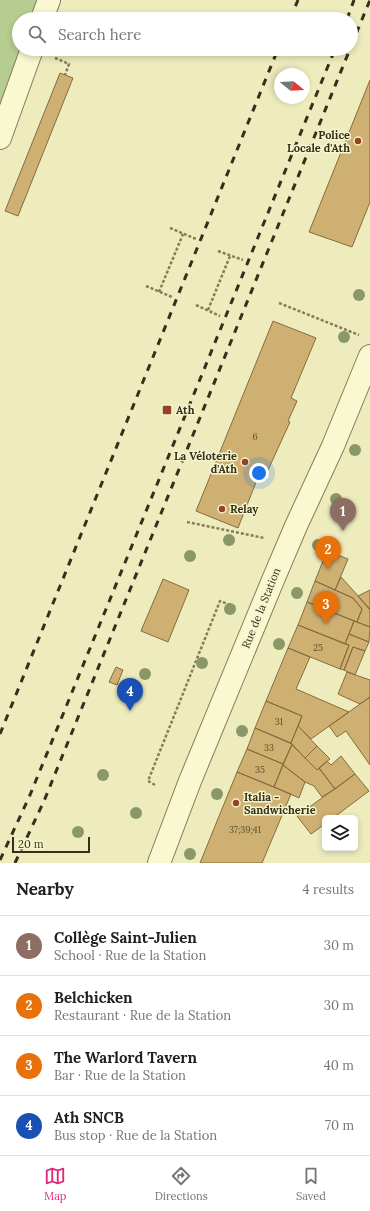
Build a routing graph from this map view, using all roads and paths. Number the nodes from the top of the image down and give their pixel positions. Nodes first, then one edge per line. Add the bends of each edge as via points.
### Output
1 (49, 0) edge
2 (45, 12) edge
3 (29, 56) edge
4 (0, 138) edge
5 (170, 228) dead end
6 (183, 234) junction
7 (196, 239) dead end
8 (218, 251) dead end
9 (230, 256) junction
10 (242, 260) dead end
11 (146, 286) dead end
12 (159, 292) junction
13 (172, 297) dead end
14 (279, 303) dead end
15 (196, 305) dead end
16 (208, 310) junction
17 (220, 316) dead end
18 (366, 346) edge
19 (187, 522) dead end
20 (263, 544) dead end
21 (238, 607) dead end
22 (155, 785) dead end
23 (159, 863) edge

1 - 2 street
3 - 4 street
5 - 6 path
6 - 7 path
6 - 12 path
8 - 9 path
9 - 10 path
9 - 16 path
11 - 12 path
12 - 13 path
14 - 18 path
15 - 16 path
16 - 17 path
18 - 23 street, Rue de la Station via 333,446 276,573
19 - 20 path via 197,526 264,537
21 - 22 path via 220,601 148,781

